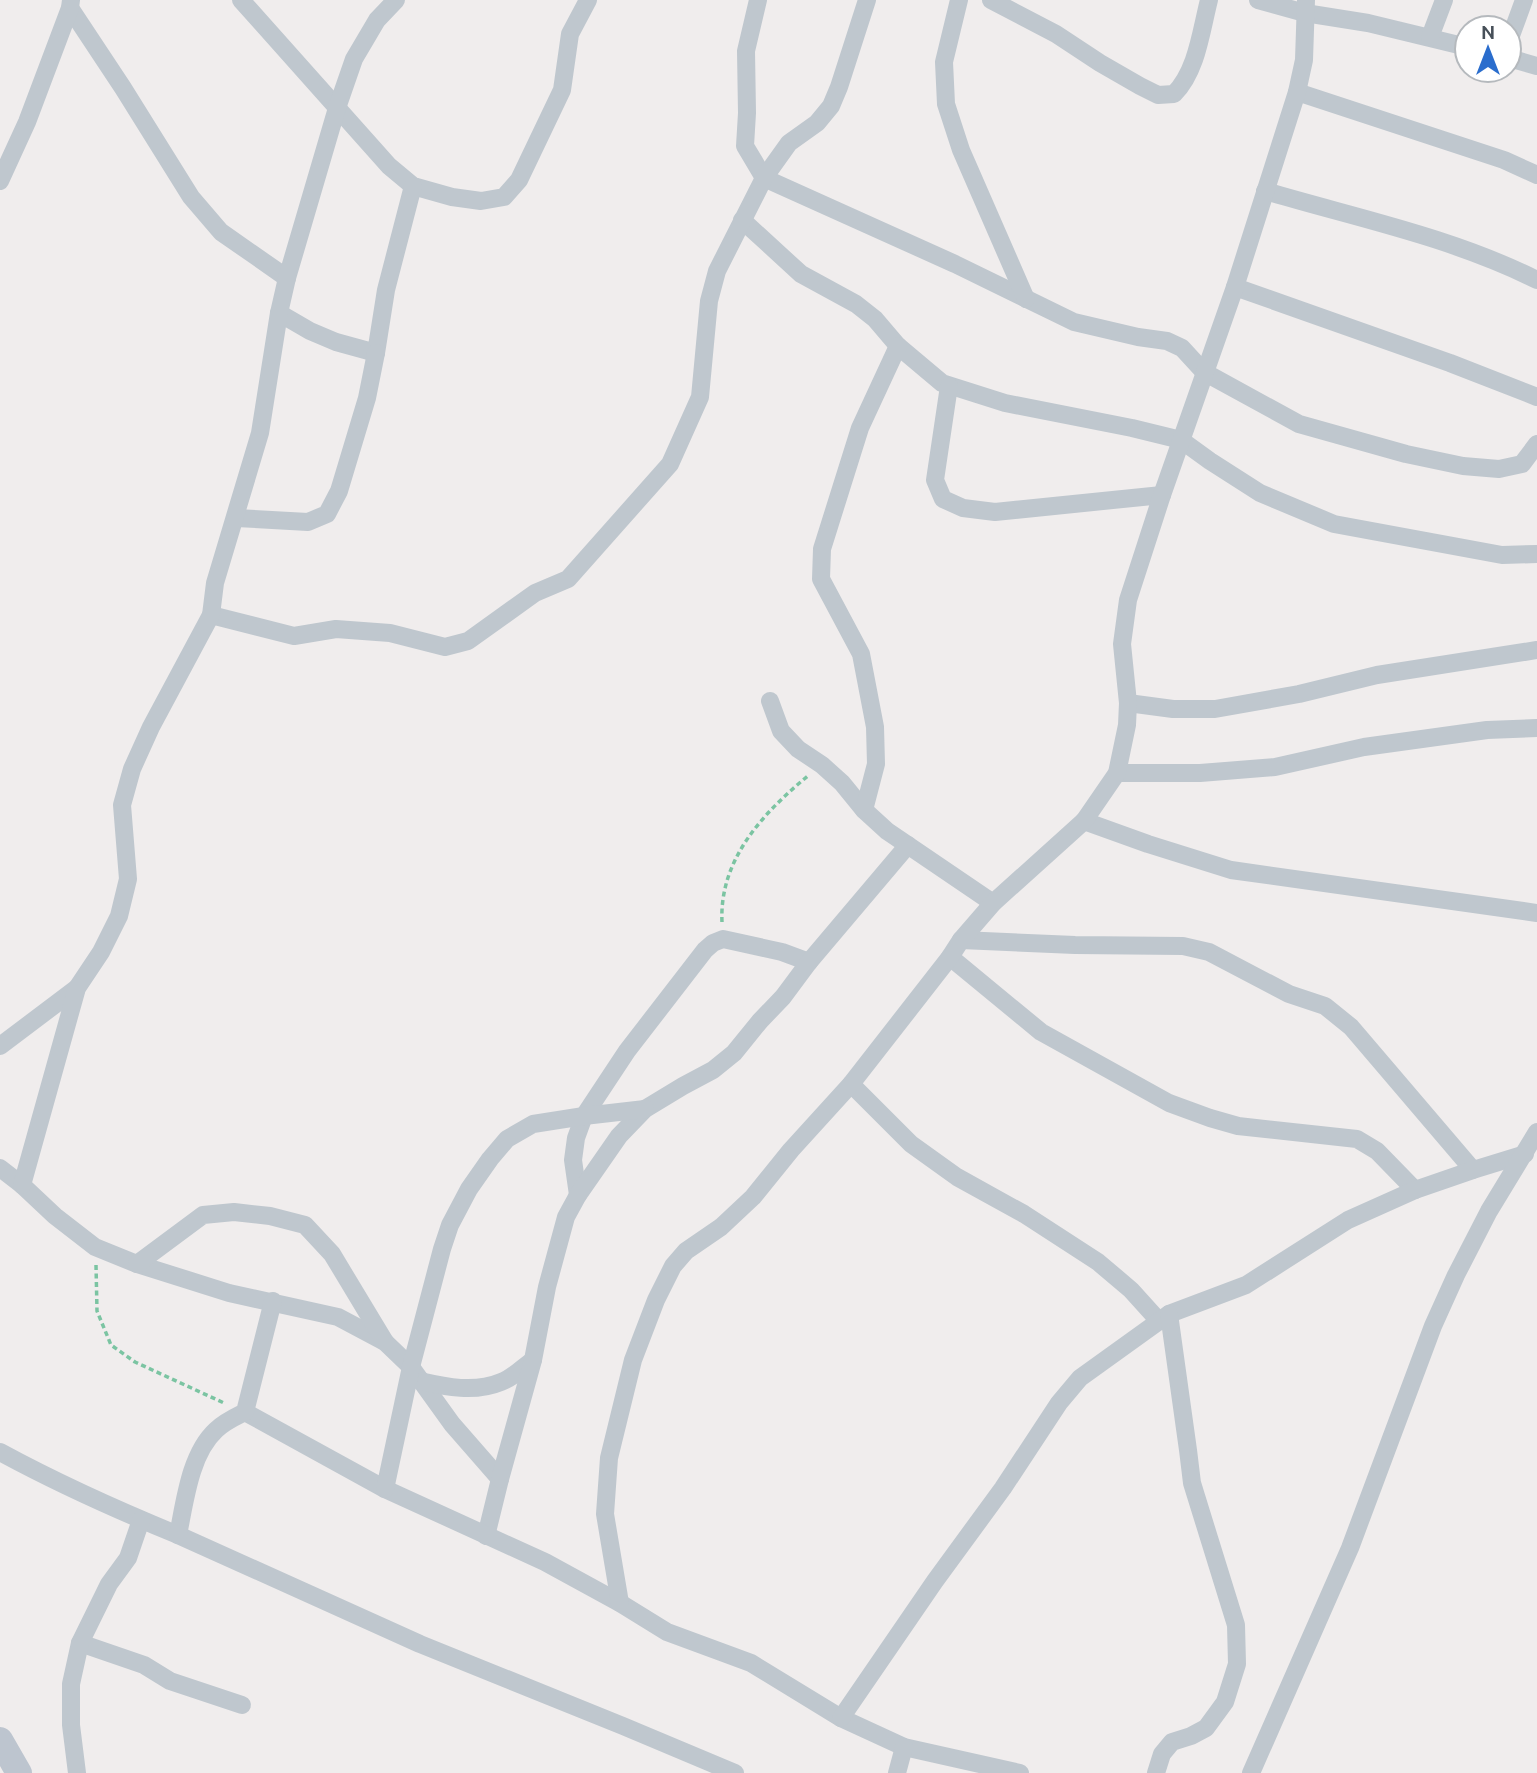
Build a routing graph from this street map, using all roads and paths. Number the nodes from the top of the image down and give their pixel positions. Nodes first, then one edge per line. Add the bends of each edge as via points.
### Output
1 (241, 0) edge
2 (396, 0) edge
3 (589, 0) edge
4 (758, 0) edge
5 (867, 0) edge
6 (959, 0) edge
7 (991, 0) edge
8 (1209, 0) edge
9 (1258, 0) edge
10 (1444, 0) edge
11 (70, 4) edge
12 (1306, 6) edge
13 (1430, 37) junction
14 (1453, 43) edge
15 (1297, 92) junction
16 (337, 108) junction
17 (1537, 175) edge
18 (764, 178) junction
19 (0, 181) edge
20 (413, 186) junction
21 (1265, 191) junction
22 (742, 220) junction
23 (287, 278) junction
24 (1537, 280) edge
25 (1236, 287) junction
26 (1026, 299) junction
27 (279, 313) junction
28 (898, 346) junction
29 (376, 352) junction
30 (1204, 372) junction
31 (949, 386) junction
32 (1537, 397) edge
33 (1181, 440) junction
34 (1537, 444) edge
35 (1162, 495) junction
36 (236, 519) junction
37 (1537, 554) edge
38 (211, 615) junction
39 (1537, 650) edge
40 (770, 701) dead end
41 (1128, 703) junction
42 (1537, 729) edge
43 (822, 765) junction
44 (1117, 773) junction
45 (864, 810) junction
46 (1084, 821) junction
47 (908, 845) junction
48 (993, 903) junction
49 (1537, 913) edge
50 (723, 939) junction
51 (961, 940) junction
52 (950, 957) junction
53 (809, 962) junction
54 (77, 988) junction
55 (0, 1046) edge
56 (851, 1084) junction
57 (645, 1110) junction
58 (584, 1116) junction
59 (1537, 1132) edge
60 (1525, 1154) junction
61 (0, 1168) edge
62 (1472, 1170) junction
63 (22, 1185) junction
64 (1415, 1190) junction
65 (578, 1195) junction
66 (95, 1247) junction
67 (137, 1264) junction
68 (274, 1301) junction
69 (1164, 1317) junction
70 (385, 1342) junction
71 (533, 1360) junction
72 (415, 1374) junction
73 (245, 1412) junction
74 (0, 1452) edge
75 (500, 1479) junction
76 (386, 1489) junction
77 (141, 1520) junction
78 (178, 1535) junction
79 (486, 1536) junction
80 (620, 1603) junction
81 (80, 1643) junction
82 (242, 1705) dead end
83 (841, 1718) junction
84 (0, 1740) edge
85 (904, 1747) junction
86 (969, 1767) edge
87 (19, 1773) edge
88 (77, 1773) edge
89 (735, 1773) edge
90 (897, 1773) edge
91 (1020, 1773) edge
92 (1156, 1773) edge
93 (1251, 1773) edge

1 - 16 street
2 - 16 street via 377,20 354,59
3 - 20 street via 570,34 562,90 519,180 504,197 481,201
4 - 18 street via 746,51 745,146
5 - 18 street via 831,106 817,123 789,143
6 - 26 street via 944,62 946,104 961,150
7 - 8 street via 1158,95 1174,94 1184,84
9 - 12 street
10 - 13 street
11 - 19 street
11 - 23 street via 191,197 221,232
12 - 13 street
12 - 15 street via 1304,60
13 - 14 street
15 - 17 street via 1491,155
15 - 21 street
16 - 20 street via 388,166
16 - 23 street
18 - 22 street
18 - 26 street
20 - 29 street via 386,290
21 - 24 street via 1463,248
21 - 25 street
22 - 28 street via 801,274 875,319
22 - 38 street via 717,271 709,301 700,397 670,464 568,579 535,593 468,641 445,647 390,634 336,629 294,636
23 - 27 street
25 - 30 street
25 - 32 street
26 - 30 street via 1074,323 1167,341 1182,348
27 - 29 street via 336,342
27 - 36 street via 260,433
28 - 31 street
28 - 45 street via 860,428 822,549 821,579 860,654 876,727 876,764
29 - 36 street via 339,491 327,514 308,522
30 - 33 street
30 - 34 street via 1299,424 1406,454 1499,469 1522,464
31 - 33 street via 1005,403
31 - 35 street via 935,480 943,499 963,508 995,512
33 - 35 street
33 - 37 street via 1261,493 1334,524 1502,555
35 - 41 street via 1128,600 1122,644
36 - 38 street via 215,583
38 - 54 street via 132,769 122,805 128,878 119,916
39 - 41 street via 1377,675 1215,709
40 - 43 street via 782,731
41 - 44 street
42 - 44 street via 1487,730 1364,747 1275,766 1200,773
43 - 45 street
43 - 50 path via 782,797 744,843 727,875 721,907
44 - 46 street
45 - 47 street
46 - 48 street
46 - 49 street via 1231,870
47 - 48 street
47 - 53 street
48 - 51 street
50 - 53 street
50 - 58 street via 705,950 627,1051
51 - 52 street
51 - 62 street via 1183,946 1209,952 1289,994 1325,1006 1351,1027
52 - 56 street
52 - 64 street via 1041,1032 1169,1103 1238,1126 1357,1139
53 - 57 street via 734,1053
54 - 55 street
54 - 63 street
56 - 69 street via 911,1144 1098,1262
56 - 80 street via 753,1197 686,1251 656,1300 633,1360 609,1458 604,1514
57 - 58 street
57 - 65 street via 619,1136
58 - 65 street via 573,1160
58 - 72 street via 533,1124 507,1139 489,1158 450,1225
59 - 60 street
60 - 62 street
60 - 93 street via 1489,1211 1433,1326 1350,1548
61 - 63 street
62 - 64 street
63 - 66 street
64 - 69 street via 1348,1220 1245,1286
65 - 71 street via 566,1217
66 - 67 street
66 - 73 path via 97,1311 111,1345 135,1362
67 - 68 street via 229,1293
67 - 70 street via 203,1215 234,1212 305,1225 332,1254
68 - 70 street via 338,1317
68 - 73 street
69 - 83 street via 1080,1378 1059,1403
69 - 92 street via 1192,1483 1236,1625 1237,1664 1225,1702 1206,1728 1172,1742
70 - 72 street
71 - 72 street via 503,1382 476,1388 452,1387
71 - 75 street
72 - 75 street
72 - 76 street
73 - 76 street
73 - 78 street via 217,1429 204,1444
74 - 77 street
75 - 79 street
76 - 79 street
77 - 78 street
77 - 81 street via 128,1558 109,1584
78 - 89 street via 420,1644
79 - 80 street
80 - 83 street via 667,1632 751,1663
81 - 82 street
81 - 88 street via 71,1684
83 - 85 street
84 - 87 street
85 - 86 street
85 - 90 street
86 - 91 street

